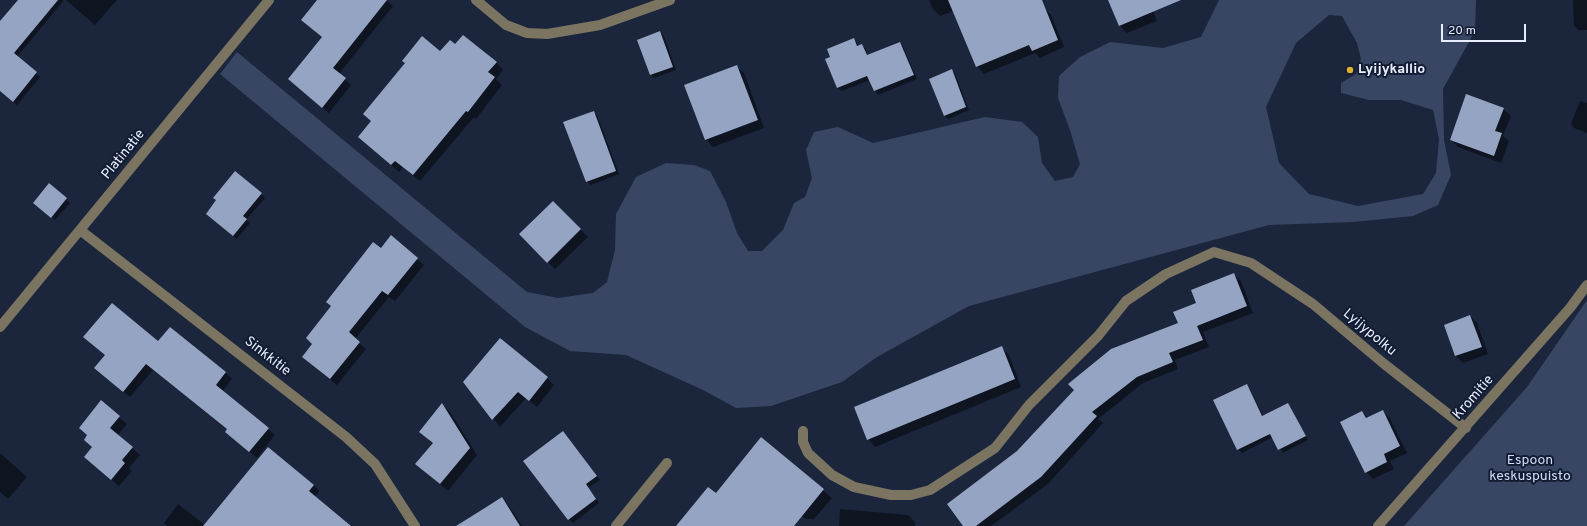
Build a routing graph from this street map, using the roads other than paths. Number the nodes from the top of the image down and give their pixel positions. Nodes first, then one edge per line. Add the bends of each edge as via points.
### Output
1 (270, 0) edge
2 (476, 0) edge
3 (670, 0) edge
4 (80, 230) junction
5 (1587, 285) edge
6 (0, 327) edge
7 (1466, 428) junction
8 (803, 431) dead end
9 (667, 463) dead end
10 (415, 526) edge
11 (616, 526) edge
12 (1378, 526) edge

1 - 4 street, Platinatie
2 - 3 street via 506,25 527,33 548,34 600,25
4 - 6 street, Platinatie
4 - 10 street, Sinkkitie via 346,436 375,464
5 - 7 street, Kromitie
7 - 8 street, Lyijypolku via 1383,364 1313,304 1251,263 1214,252 1166,274 1126,301 1098,336 1029,405 995,448 930,490 911,495 891,495 854,487 832,475 808,453 803,442
7 - 12 street, Kromitie
9 - 11 street

